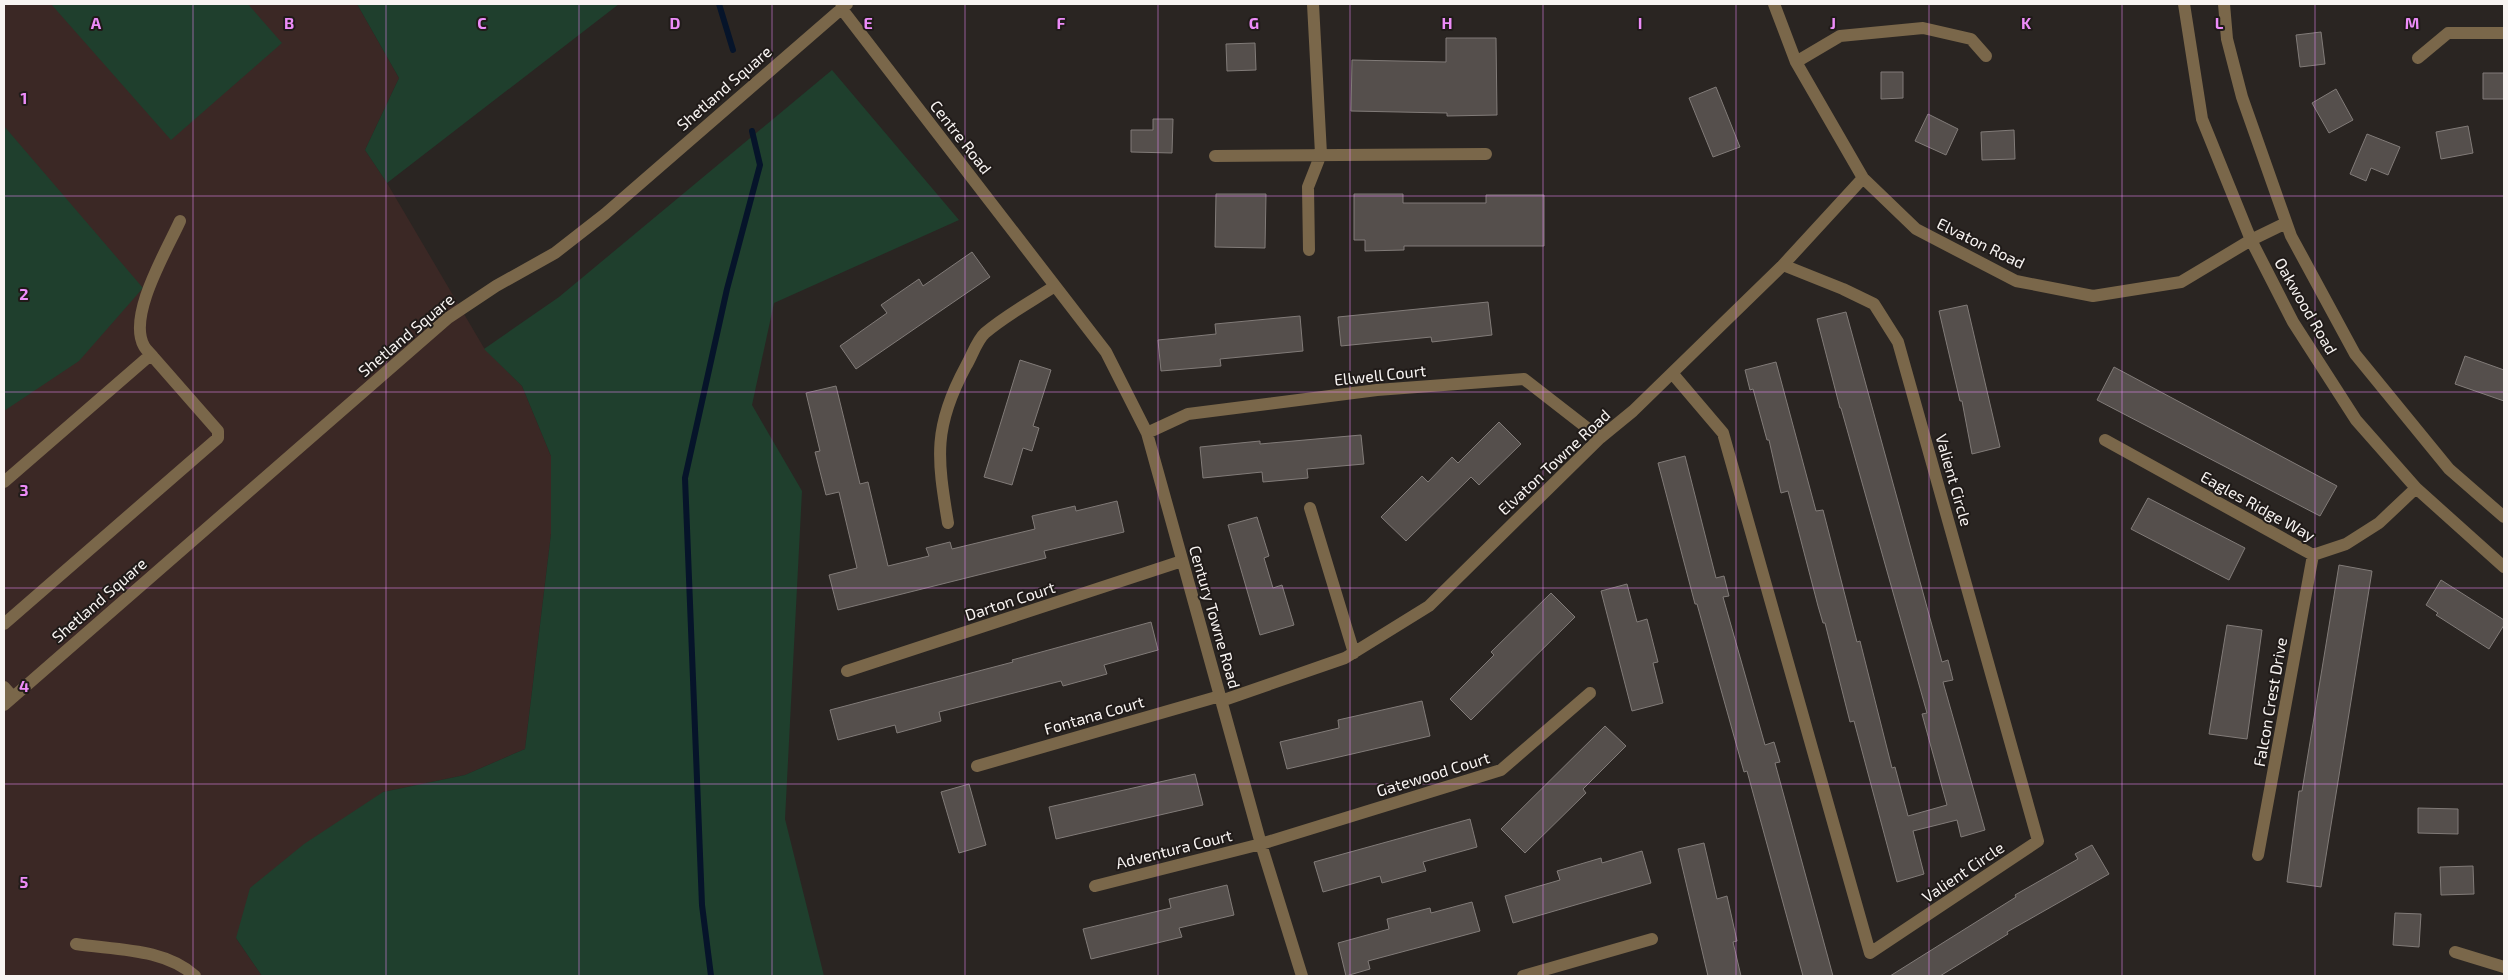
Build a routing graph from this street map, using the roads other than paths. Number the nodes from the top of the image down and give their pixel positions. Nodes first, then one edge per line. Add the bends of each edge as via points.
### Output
1 (1313, 4) edge
2 (1774, 4) edge
3 (2184, 4) edge
4 (2224, 4) edge
5 (844, 6) edge
6 (2504, 33) edge
7 (1986, 56) dead end
8 (2418, 58) dead end
9 (1796, 62) junction
10 (1321, 154) junction
11 (1486, 154) dead end
12 (1215, 156) dead end
13 (1863, 178) junction
14 (180, 221) dead end
15 (2286, 223) junction
16 (2251, 240) junction
17 (1309, 250) dead end
18 (1783, 265) junction
19 (1055, 286) junction
20 (154, 358) junction
21 (1672, 373) junction
22 (1147, 433) junction
23 (1600, 438) junction
24 (2105, 440) dead end
25 (4, 482) edge
26 (2416, 488) junction
27 (1310, 508) dead end
28 (2504, 517) edge
29 (948, 523) dead end
30 (2313, 555) junction
31 (1182, 561) junction
32 (2504, 567) edge
33 (4, 624) edge
34 (1354, 653) junction
35 (847, 671) dead end
36 (4, 687) edge
37 (1590, 693) dead end
38 (1220, 698) junction
39 (8, 701) edge
40 (977, 766) dead end
41 (1261, 844) junction
42 (2258, 855) dead end
43 (1095, 886) dead end
44 (1652, 938) dead end
45 (76, 944) dead end
46 (2454, 952) dead end
47 (2504, 967) edge
48 (195, 976) edge
49 (1302, 976) edge
50 (1523, 976) edge

1 - 10 street
2 - 9 street, Elvaton Road
3 - 16 street, Oakwood Road via 2202,119
4 - 15 street, Oakwood Road via 2228,39 2242,97
5 - 19 street, Centre Road
5 - 39 street, Shetland Square via 605,214 554,253 448,318
6 - 8 street via 2448,33
7 - 9 street via 1972,39 1923,28 1840,36
9 - 13 street, Elvaton Road
10 - 11 street
10 - 12 street
10 - 17 street via 1308,187
13 - 16 street, Elvaton Road via 1916,229 2016,281 2093,296 2182,282
13 - 18 street, Elvaton Towne Road
14 - 20 street via 145,297 140,316 140,335
15 - 16 street, Elvaton Road
15 - 28 street, Oakwood Road via 2290,236 2355,354 2449,469
16 - 26 street, Oakwood Road via 2293,322 2356,420
18 - 21 street, Elvaton Towne Road
18 - 21 street, Valient Circle via 1874,304 1898,342 2038,841 1870,954 1723,433
19 - 22 street, Century Towne Road via 1106,352
19 - 29 street via 984,334 944,413 939,468
20 - 25 street via 147,358
20 - 33 street via 218,431 218,438
21 - 23 street, Elvaton Towne Road
22 - 23 street, Ellwell Court via 1188,414 1377,390 1524,379
22 - 31 street, Century Towne Road
23 - 34 street, Elvaton Towne Road via 1429,606
24 - 30 street, Eagles Ridge Way
26 - 30 street, Eagles Ridge Way via 2379,523 2346,544
26 - 32 street, Oakwood Road
27 - 34 street
30 - 42 street, Falcon Crest Drive
31 - 35 street, Darton Court
31 - 38 street, Century Towne Road
34 - 38 street, Elvaton Towne Road
36 - 39 street
37 - 41 street, Gatewood Court via 1501,770
38 - 40 street, Fontana Court
38 - 41 street, Century Towne Road
41 - 43 street, Adventura Court
41 - 49 street, Century Towne Road
44 - 50 street
45 - 48 street via 164,957
46 - 47 street

